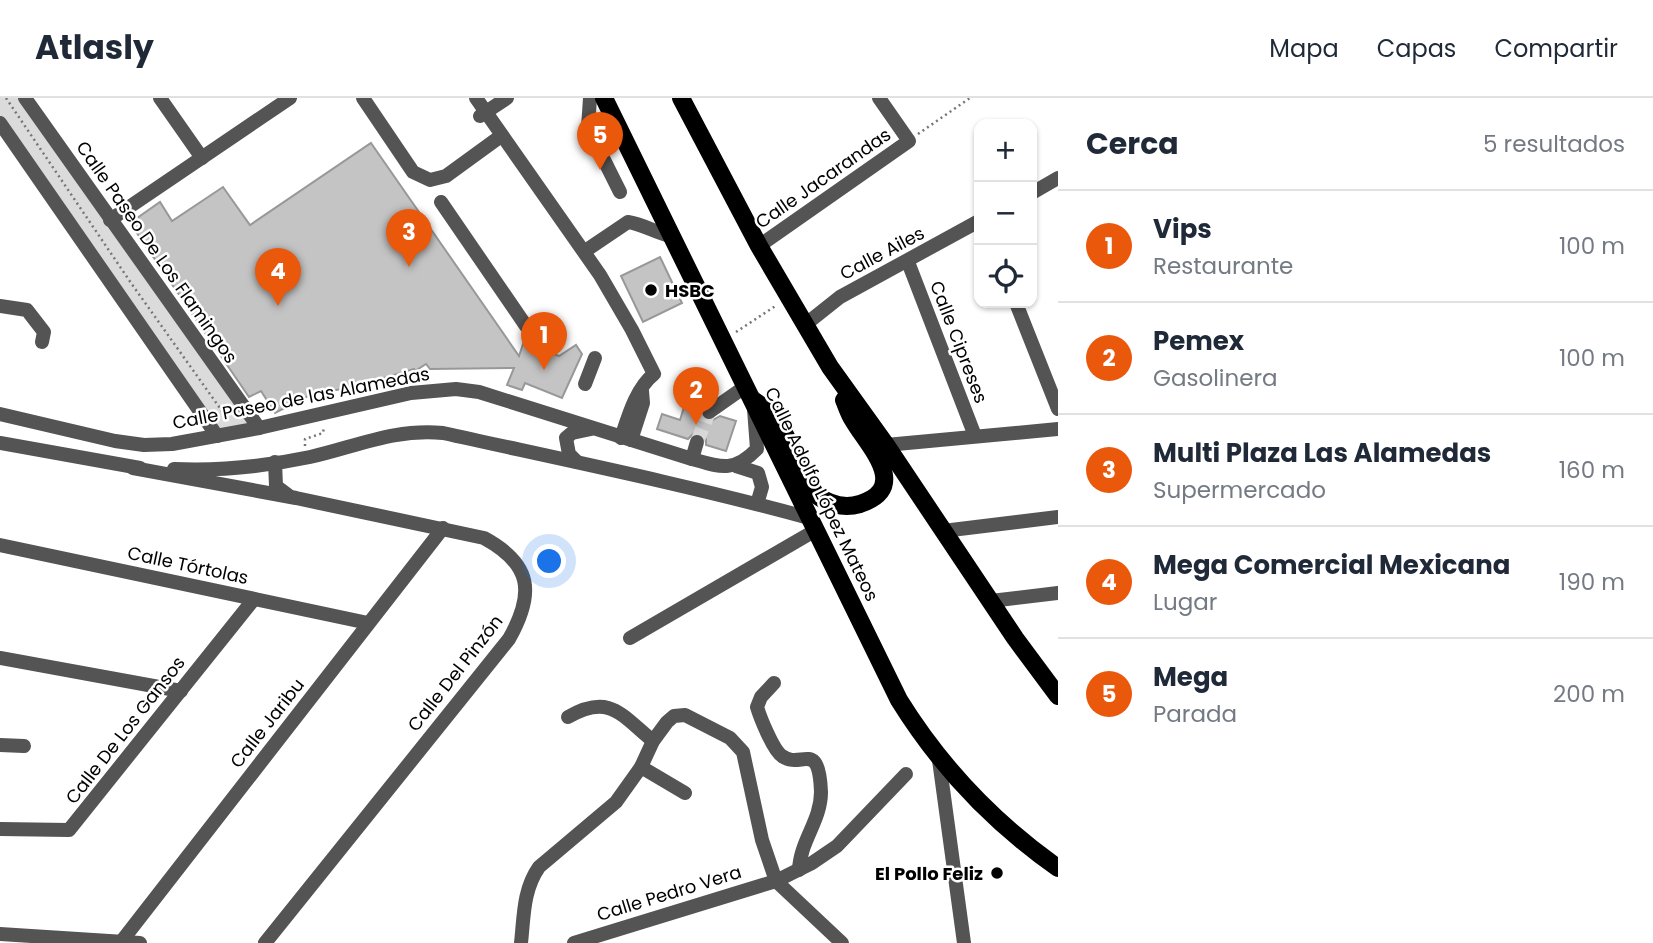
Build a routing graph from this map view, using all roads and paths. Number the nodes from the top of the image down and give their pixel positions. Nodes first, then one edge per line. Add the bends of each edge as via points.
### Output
1 (6, 98) edge
2 (160, 98) edge
3 (290, 98) edge
4 (363, 98) edge
5 (468, 98) edge
6 (476, 98) edge
7 (507, 98) edge
8 (590, 98) edge
9 (604, 98) edge
10 (681, 98) edge
11 (879, 98) edge
12 (970, 98) edge
13 (27, 101) edge
14 (16, 112) junction
15 (483, 115) junction
16 (1, 125) edge
17 (499, 133) junction
18 (909, 141) junction
19 (202, 158) junction
20 (1058, 179) edge
21 (1037, 190) edge
22 (620, 192) dead end
23 (441, 202) dead end
24 (110, 220) junction
25 (974, 224) edge
26 (671, 236) junction
27 (759, 246) junction
28 (584, 251) junction
29 (908, 262) junction
30 (777, 305) dead end
31 (0, 306) edge
32 (1018, 308) edge
33 (806, 324) junction
34 (733, 334) dead end
35 (554, 341) dead end
36 (42, 342) dead end
37 (595, 358) dead end
38 (830, 367) junction
39 (584, 384) dead end
40 (749, 393) junction
41 (1058, 409) edge
42 (222, 411) dead end
43 (709, 412) tunnel mouth
44 (0, 414) edge
45 (324, 426) dead end
46 (259, 428) junction
47 (593, 429) junction
48 (1058, 429) edge
49 (217, 436) junction
50 (975, 436) junction
51 (626, 439) junction
52 (697, 442) tunnel mouth
53 (0, 443) edge
54 (886, 446) junction
55 (306, 457) junction
56 (692, 459) junction
57 (275, 462) junction
58 (577, 462) junction
59 (736, 466) junction
60 (134, 468) junction
61 (296, 498) junction
62 (757, 503) junction
63 (1058, 517) edge
64 (812, 524) junction
65 (443, 528) junction
66 (943, 531) junction
67 (0, 545) edge
68 (1058, 593) edge
69 (254, 599) junction
70 (991, 601) junction
71 (368, 623) junction
72 (630, 638) dead end
73 (0, 657) edge
74 (774, 683) dead end
75 (181, 691) junction
76 (1057, 692) edge
77 (568, 717) dead end
78 (653, 741) junction
79 (0, 745) edge
80 (24, 746) dead end
81 (940, 760) junction
82 (641, 767) junction
83 (906, 774) dead end
84 (685, 793) dead end
85 (0, 829) edge
86 (1058, 868) edge
87 (799, 870) junction
88 (776, 881) junction
89 (0, 934) edge
90 (121, 942) edge
91 (140, 943) edge
92 (265, 943) edge
93 (521, 943) edge
94 (574, 943) edge
95 (842, 943) edge
96 (964, 943) edge

1 - 14 path
2 - 19 street
3 - 19 street
4 - 17 street via 422,177 439,179 475,156
5 - 15 street
6 - 15 street
7 - 15 street
8 - 22 street via 588,128
9 - 26 main road, Calle Adolfo López Mateos
10 - 27 main road
11 - 18 street, Calle Jacarandas
12 - 18 path, Calle Jacarandas
13 - 14 path
13 - 24 street, Calle Paseo De Los Flamingos
14 - 16 path
14 - 42 path
15 - 17 street
16 - 49 street
17 - 28 street
18 - 27 street, Calle Jacarandas
19 - 24 street
20 - 21 street
23 - 35 street via 526,326
24 - 46 street, Calle Paseo De Los Flamingos
25 - 29 street, Calle Ailes
26 - 28 street via 628,222
26 - 40 main road, Calle Adolfo López Mateos
27 - 33 main road
28 - 51 street via 654,374 647,379 643,403
29 - 33 street, Calle Ailes via 840,297
29 - 50 street, Calle Cipreses
30 - 34 path
31 - 36 street via 27,310 44,332
32 - 41 street
33 - 38 main road
37 - 39 street
38 - 40 main road via 852,418 882,464 884,486 859,504 839,506 815,494 775,415
38 - 54 main road
40 - 43 street
40 - 59 street via 757,449
40 - 64 main road, Calle Adolfo López Mateos
44 - 49 street, Calle Paseo de las Alamedas via 144,444
45 - 55 path via 323,433 305,439
46 - 47 street, Calle Paseo de las Alamedas via 411,393 456,389 479,392
46 - 49 street, Calle Paseo de las Alamedas
47 - 51 street, Calle Paseo de las Alamedas
47 - 58 street via 566,438 569,454
48 - 50 street
50 - 54 street
51 - 56 street, Calle Paseo de las Alamedas
52 - 56 street
53 - 60 street
54 - 66 main road
55 - 57 street
55 - 58 street via 424,431
56 - 59 street, Calle Paseo de las Alamedas
57 - 60 street via 205,469
57 - 61 street via 276,486
58 - 62 street
59 - 62 street via 758,473 762,487
60 - 61 street, Calle Del Pinzón
61 - 65 street, Calle Del Pinzón
62 - 64 street
63 - 66 street
64 - 72 street
64 - 81 main road, Calle Adolfo López Mateos via 900,700
65 - 71 street, Calle Jaribu
65 - 92 street, Calle Del Pinzón via 484,538 515,559 524,578 520,620
66 - 70 main road
67 - 69 street, Calle Tórtolas
68 - 70 street
69 - 71 street, Calle Tórtolas
69 - 75 street, Calle De Los Gansos
70 - 76 main road
71 - 90 street, Calle Jaribu
73 - 75 street
74 - 87 street via 757,707 777,751 785,758 810,759 818,770 820,809 803,845
75 - 85 street, Calle De Los Gansos via 69,830
77 - 78 street via 605,705
78 - 82 street
78 - 88 street via 674,716 685,715 736,743 743,752
79 - 80 street
81 - 86 main road, Calle Adolfo López Mateos via 1000,823
81 - 96 street
82 - 84 street
82 - 93 street via 616,802 539,867 530,880
83 - 87 street, Calle Pedro Vera via 837,846
87 - 88 street, Calle Pedro Vera
88 - 94 street, Calle Pedro Vera
88 - 95 street
89 - 90 street
90 - 91 street

